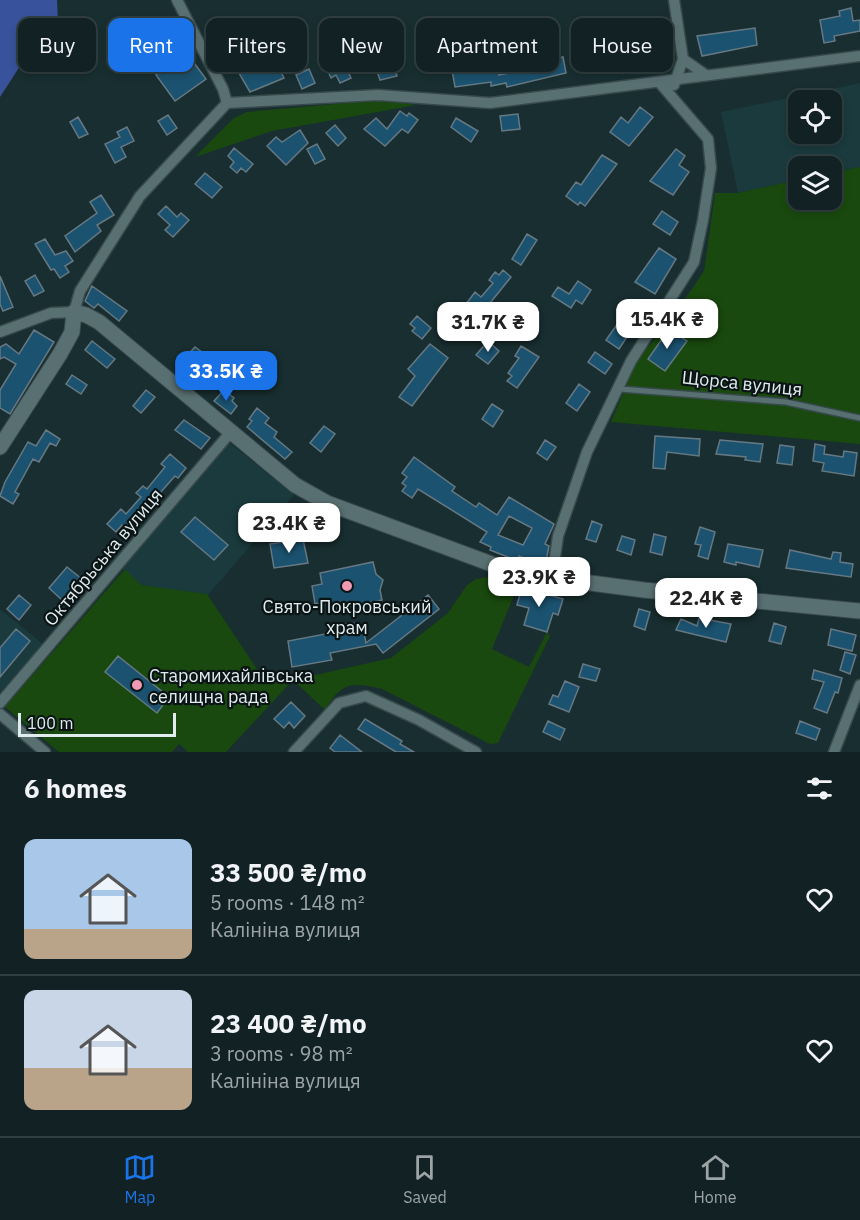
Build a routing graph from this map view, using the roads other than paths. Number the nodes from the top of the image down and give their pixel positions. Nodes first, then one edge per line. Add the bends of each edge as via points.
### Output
1 (177, 0) edge
2 (674, 0) edge
3 (860, 56) edge
4 (683, 59) junction
5 (706, 75) junction
6 (677, 80) junction
7 (659, 82) junction
8 (670, 93) junction
9 (227, 103) junction
10 (75, 312) junction
11 (0, 332) edge
12 (620, 389) junction
13 (860, 418) edge
14 (230, 433) junction
15 (0, 447) edge
16 (552, 578) junction
17 (860, 611) edge
18 (860, 685) edge
19 (0, 703) edge
20 (0, 714) edge
21 (45, 752) edge
22 (294, 752) edge
23 (476, 752) edge
24 (834, 752) edge

1 - 9 street
2 - 4 street
3 - 5 street
4 - 5 street
4 - 6 street
5 - 6 street
6 - 7 street
6 - 8 street
7 - 8 street
7 - 9 street via 490,103 378,95
8 - 12 street via 708,139 711,168 703,220 694,262 632,361
9 - 10 street via 140,196 80,291
10 - 11 street via 51,313
10 - 14 street via 99,322
10 - 15 street via 72,332 64,347
12 - 13 lane, Щорса вулиця via 786,402
12 - 16 street via 587,452 558,536
14 - 16 street via 296,485 327,503 505,569
14 - 19 street, Октябрьська вулиця
16 - 17 street
18 - 24 street
20 - 21 street
22 - 23 street via 339,703 366,696

